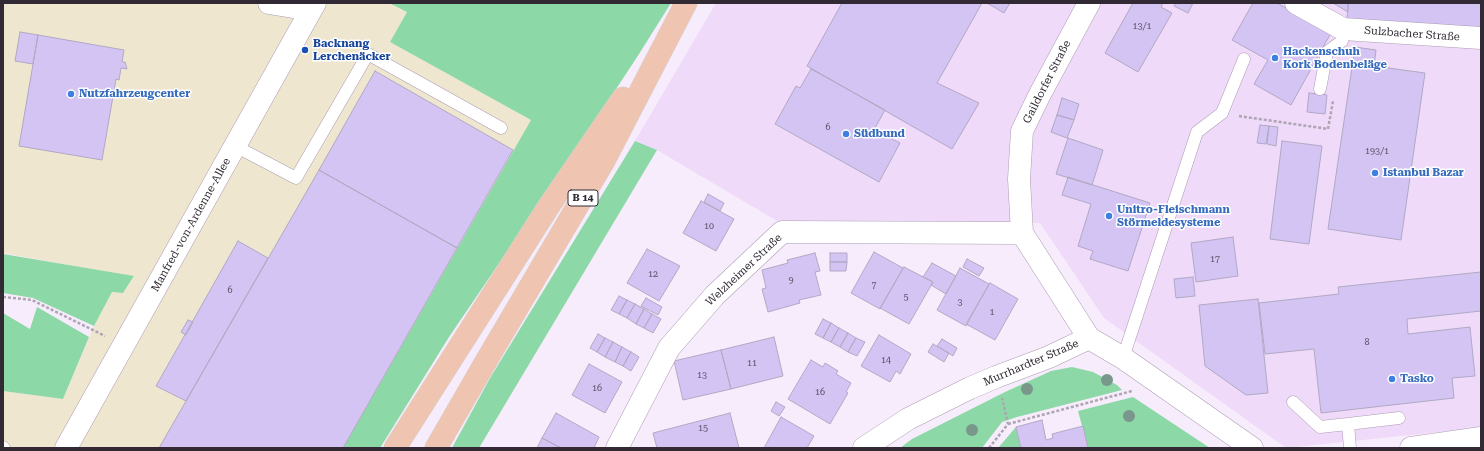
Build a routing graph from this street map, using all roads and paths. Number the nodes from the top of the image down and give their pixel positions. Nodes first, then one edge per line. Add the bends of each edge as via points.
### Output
1 (269, 3) edge
2 (686, 3) edge
3 (1088, 3) edge
4 (1296, 3) edge
5 (313, 7) edge
6 (671, 28) junction
7 (1343, 29) junction
8 (1481, 38) edge
9 (1244, 59) dead end
10 (1320, 89) dead end
11 (1333, 100) dead end
12 (1222, 113) junction
13 (501, 128) dead end
14 (235, 146) junction
15 (1022, 233) junction
16 (3, 297) edge
17 (1089, 338) junction
18 (123, 345) junction
19 (1123, 358) junction
20 (1132, 391) dead end
21 (1293, 402) dead end
22 (1005, 411) dead end
23 (1399, 418) dead end
24 (1008, 424) junction
25 (1348, 424) junction
26 (1481, 438) edge
27 (71, 446) edge
28 (395, 448) edge
29 (436, 448) edge
30 (617, 448) edge
31 (864, 448) edge
32 (989, 448) edge
33 (1252, 448) edge
34 (1350, 448) edge
35 (1411, 448) edge

1 - 5 street
2 - 6 main road, B 14
3 - 15 street, Gaildorfer Straße via 1022,131 1019,179
4 - 7 street
5 - 14 street, Manfred-von-Ardenne-Allee
6 - 28 main road, B 14 via 549,206
6 - 29 main road, B 14 via 604,161
7 - 8 street, Sulzbacher Straße
7 - 10 lane via 1342,41 1327,52
9 - 12 lane
11 - 12 path via 1328,129
12 - 19 lane via 1198,132 1140,319
13 - 14 lane via 368,54 296,178
14 - 18 street, Manfred-von-Ardenne-Allee
15 - 17 street, Gaildorfer Straße
15 - 30 street, Welzheimer Straße via 782,232 715,294 669,348
16 - 18 path via 32,300
17 - 19 street, Murrhardter Straße
17 - 31 street, Murrhardter Straße via 1049,358 963,392 908,419
18 - 27 street, Manfred-von-Ardenne-Allee
19 - 33 street, Murrhardter Straße
20 - 24 path
21 - 25 lane via 1320,427
22 - 24 path
23 - 25 lane
24 - 32 path
25 - 34 lane
26 - 35 street

